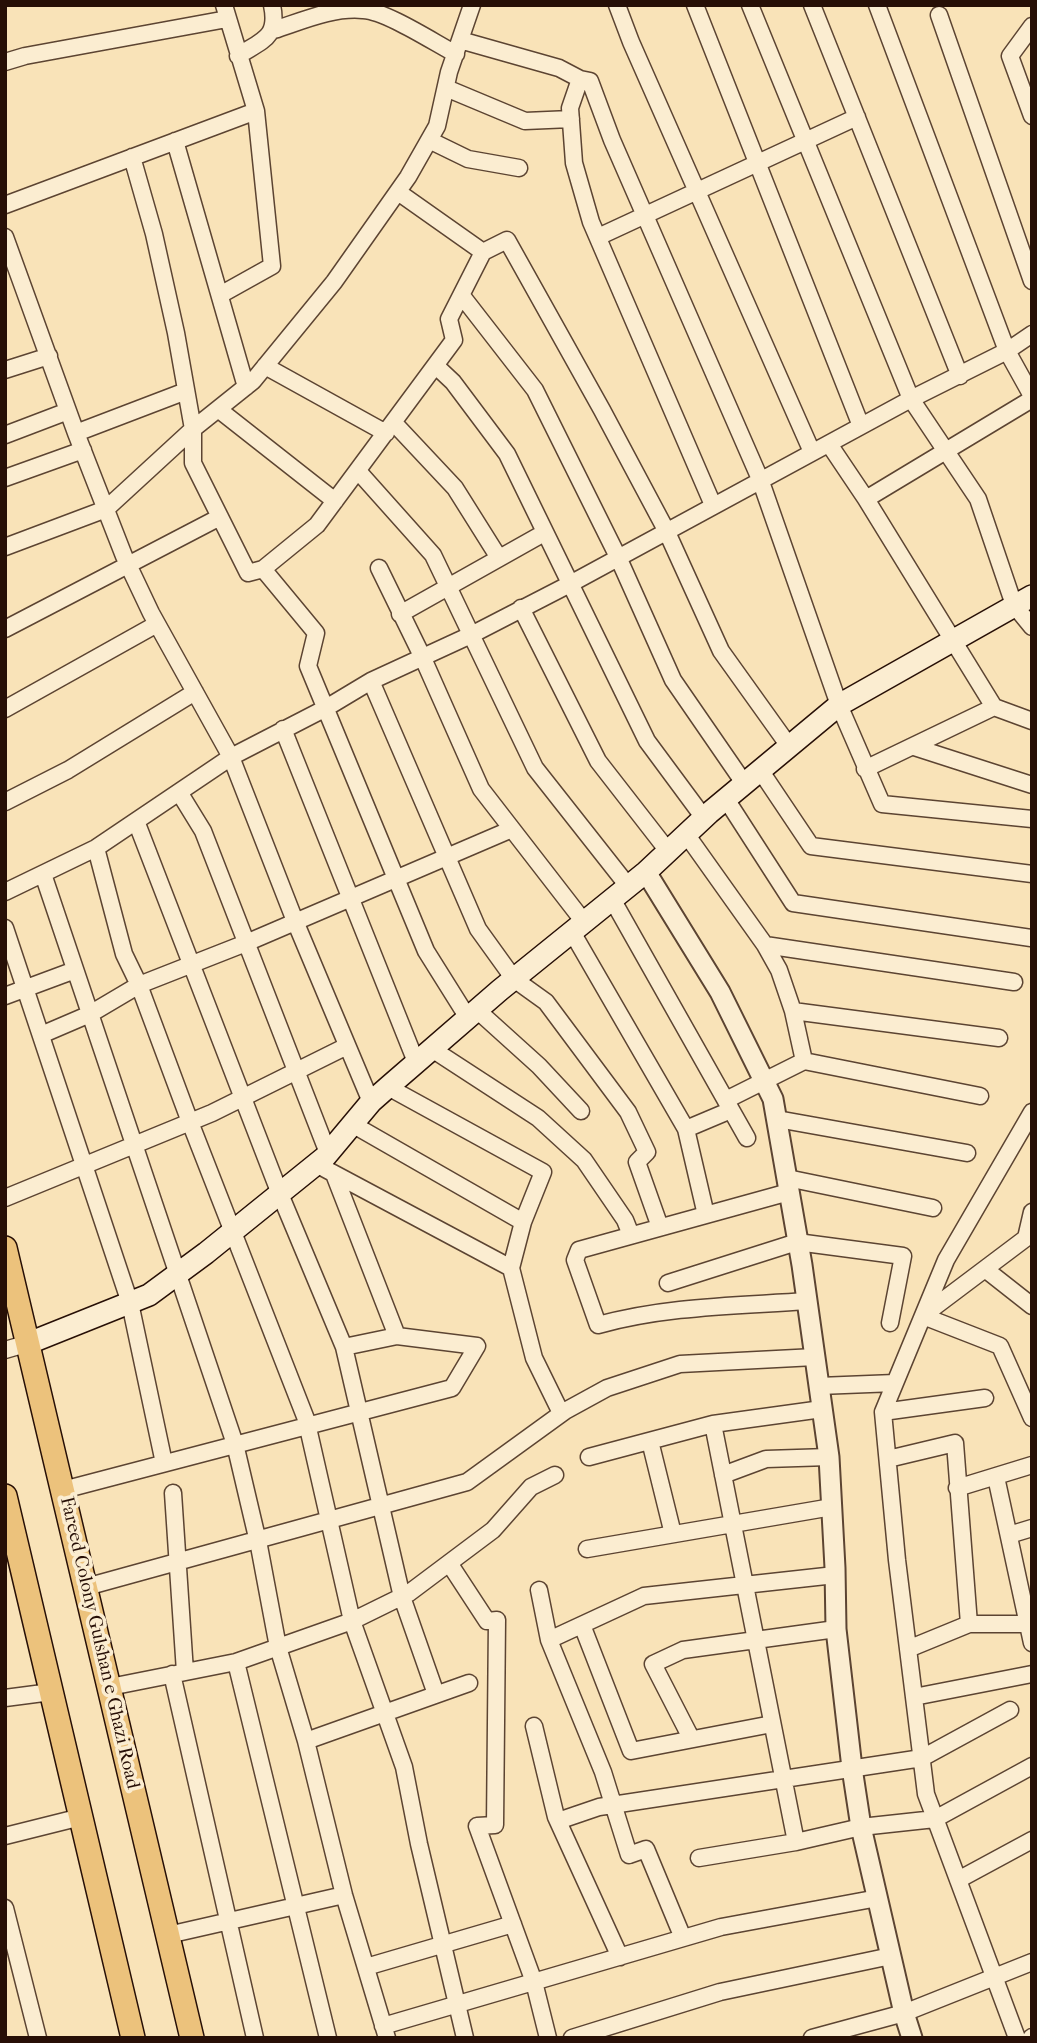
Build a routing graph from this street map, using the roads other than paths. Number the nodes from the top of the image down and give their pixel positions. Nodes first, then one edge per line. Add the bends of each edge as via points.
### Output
1 (272, 5) edge
2 (472, 5) edge
3 (617, 5) edge
4 (695, 5) edge
5 (750, 5) edge
6 (812, 5) edge
7 (877, 5) edge
8 (225, 12) edge
9 (939, 15) dead end
10 (1032, 26) edge
11 (274, 30) junction
12 (458, 47) junction
13 (238, 56) junction
14 (5, 62) edge
15 (1017, 77) junction
16 (580, 79) junction
17 (1032, 87) edge
18 (446, 88) junction
19 (256, 111) junction
20 (1032, 116) edge
21 (857, 117) junction
22 (571, 119) junction
23 (429, 140) junction
24 (175, 141) junction
25 (806, 141) junction
26 (132, 157) junction
27 (757, 164) junction
28 (519, 168) dead end
29 (697, 191) junction
30 (398, 192) junction
31 (5, 205) edge
32 (645, 215) junction
33 (5, 237) edge
34 (598, 237) junction
35 (483, 252) junction
36 (1032, 281) edge
37 (220, 295) junction
38 (462, 296) junction
39 (1032, 334) edge
40 (1007, 351) junction
41 (48, 356) junction
42 (265, 366) junction
43 (436, 366) junction
44 (5, 370) edge
45 (960, 376) junction
46 (246, 387) junction
47 (186, 391) junction
48 (1032, 398) edge
49 (911, 399) junction
50 (218, 409) junction
51 (68, 411) junction
52 (860, 426) junction
53 (390, 428) junction
54 (193, 429) junction
55 (76, 433) junction
56 (5, 435) edge
57 (829, 444) junction
58 (83, 450) junction
59 (812, 452) junction
60 (946, 453) junction
61 (358, 471) junction
62 (5, 478) edge
63 (760, 480) junction
64 (866, 499) junction
65 (335, 501) junction
66 (713, 505) junction
67 (106, 509) junction
68 (220, 517) junction
69 (666, 530) junction
70 (544, 533) junction
71 (5, 547) edge
72 (618, 557) junction
73 (499, 558) junction
74 (128, 564) junction
75 (379, 568) dead end
76 (262, 569) junction
77 (570, 584) junction
78 (449, 586) junction
79 (1023, 601) edge
80 (520, 608) junction
81 (400, 614) junction
82 (157, 624) junction
83 (1032, 627) edge
84 (5, 629) edge
85 (473, 634) junction
86 (953, 640) junction
87 (422, 656) junction
88 (371, 681) junction
89 (195, 692) junction
90 (839, 705) junction
91 (993, 707) junction
92 (326, 708) junction
93 (5, 709) edge
94 (1032, 721) edge
95 (283, 729) junction
96 (789, 746) junction
97 (914, 747) junction
98 (231, 757) junction
99 (865, 769) junction
100 (752, 777) junction
101 (1032, 785) edge
102 (179, 792) junction
103 (726, 799) junction
104 (5, 802) edge
105 (704, 818) junction
106 (1032, 819) edge
107 (136, 821) junction
108 (512, 829) junction
109 (686, 834) junction
110 (96, 848) junction
111 (668, 851) junction
112 (447, 856) junction
113 (646, 872) junction
114 (43, 874) junction
115 (1032, 874) edge
116 (396, 878) junction
117 (5, 892) edge
118 (620, 893) junction
119 (351, 897) junction
120 (295, 920) junction
121 (578, 927) junction
122 (5, 928) edge
123 (1031, 938) edge
124 (246, 943) junction
125 (765, 946) junction
126 (191, 964) junction
127 (75, 971) junction
128 (514, 979) junction
129 (1014, 982) dead end
130 (139, 985) junction
131 (26, 989) junction
132 (5, 996) edge
133 (793, 1011) junction
134 (90, 1014) junction
135 (473, 1014) junction
136 (41, 1035) junction
137 (999, 1038) dead end
138 (348, 1046) junction
139 (424, 1056) junction
140 (804, 1061) junction
141 (296, 1071) junction
142 (764, 1081) junction
143 (388, 1087) junction
144 (980, 1096) dead end
145 (243, 1098) junction
146 (371, 1101) junction
147 (729, 1105) junction
148 (581, 1111) dead end
149 (1032, 1112) edge
150 (777, 1119) junction
151 (190, 1122) junction
152 (352, 1124) junction
153 (686, 1129) junction
154 (747, 1138) dead end
155 (134, 1145) junction
156 (967, 1153) dead end
157 (326, 1164) junction
158 (84, 1166) junction
159 (788, 1185) junction
160 (280, 1194) junction
161 (5, 1198) edge
162 (933, 1208) dead end
163 (1032, 1212) edge
164 (706, 1215) junction
165 (523, 1222) junction
166 (660, 1227) junction
167 (233, 1231) junction
168 (631, 1235) junction
169 (797, 1242) junction
170 (1025, 1248) edge
171 (7, 1261) edge
172 (511, 1268) junction
173 (985, 1269) junction
174 (178, 1274) junction
175 (667, 1283) dead end
176 (807, 1301) junction
177 (130, 1303) junction
178 (1032, 1306) edge
179 (923, 1316) junction
180 (890, 1323) dead end
181 (397, 1336) junction
182 (29, 1343) junction
183 (344, 1347) junction
184 (5, 1350) edge
185 (815, 1357) junction
186 (895, 1383) junction
187 (819, 1386) junction
188 (985, 1398) dead end
189 (822, 1409) junction
190 (1030, 1409) edge
191 (361, 1412) junction
192 (883, 1412) junction
193 (561, 1413) junction
194 (713, 1424) junction
195 (308, 1425) junction
196 (650, 1441) junction
197 (235, 1444) junction
198 (589, 1457) dead end
199 (829, 1457) junction
200 (888, 1459) junction
201 (164, 1463) junction
202 (1032, 1465) edge
203 (555, 1475) dead end
204 (723, 1475) junction
205 (996, 1478) junction
206 (957, 1488) junction
207 (63, 1490) junction
208 (173, 1493) dead end
209 (5, 1496) edge
210 (382, 1504) junction
211 (832, 1507) junction
212 (329, 1519) junction
213 (733, 1524) junction
214 (1032, 1528) edge
215 (673, 1534) junction
216 (1009, 1535) junction
217 (257, 1539) junction
218 (587, 1549) dead end
219 (179, 1560) junction
220 (449, 1563) junction
221 (835, 1575) junction
222 (745, 1585) junction
223 (86, 1587) junction
224 (539, 1590) dead end
225 (402, 1597) junction
226 (352, 1621) junction
227 (969, 1624) junction
228 (1030, 1624) edge
229 (582, 1625) junction
230 (836, 1629) junction
231 (549, 1640) junction
232 (755, 1640) junction
233 (1032, 1643) edge
234 (278, 1647) junction
235 (908, 1649) junction
236 (236, 1662) junction
237 (179, 1673) junction
238 (1032, 1674) edge
239 (469, 1683) dead end
240 (110, 1687) junction
241 (51, 1692) junction
242 (436, 1694) junction
243 (5, 1698) edge
244 (914, 1698) junction
245 (1010, 1710) dead end
246 (384, 1712) junction
247 (772, 1724) junction
248 (534, 1726) dead end
249 (691, 1738) junction
250 (306, 1741) junction
251 (922, 1758) junction
252 (1032, 1766) edge
253 (852, 1768) junction
254 (783, 1779) junction
255 (612, 1804) junction
256 (81, 1817) junction
257 (935, 1819) junction
258 (558, 1822) junction
259 (861, 1827) junction
260 (5, 1836) edge
261 (1032, 1840) edge
262 (796, 1842) junction
263 (699, 1858) dead end
264 (958, 1880) junction
265 (344, 1895) junction
266 (878, 1898) junction
267 (296, 1906) junction
268 (5, 1908) edge
269 (229, 1922) junction
270 (513, 1924) junction
271 (168, 1935) junction
272 (683, 1938) junction
273 (442, 1945) junction
274 (891, 1956) junction
275 (620, 1957) junction
276 (1032, 1962) edge
277 (366, 1968) junction
278 (995, 1978) junction
279 (534, 1982) junction
280 (456, 2005) junction
281 (904, 2013) junction
282 (385, 2032) edge
283 (38, 2038) edge
284 (133, 2038) edge
285 (192, 2038) edge
286 (255, 2038) edge
287 (328, 2038) edge
288 (464, 2038) edge
289 (548, 2038) edge
290 (572, 2038) edge
291 (812, 2038) edge
292 (912, 2038) edge
293 (1017, 2038) edge

1 - 11 street
2 - 12 street
3 - 29 street
4 - 27 street
5 - 25 street
6 - 21 street
7 - 40 street
8 - 13 street
8 - 14 street
9 - 36 street
10 - 15 street via 1010,56
11 - 12 street via 323,14 365,10
11 - 13 street
12 - 16 street via 559,68
12 - 18 street
13 - 19 street
15 - 17 street
15 - 20 street
16 - 22 street
16 - 32 street via 590,81
18 - 22 street via 526,121
18 - 23 street via 437,127
19 - 24 street
19 - 37 street via 272,266
21 - 25 street
21 - 45 street
22 - 34 street via 574,163
23 - 28 street via 468,159
23 - 30 street
24 - 26 street
24 - 37 street
25 - 27 street
25 - 49 street
26 - 31 street
26 - 47 street
27 - 29 street
27 - 52 street
29 - 32 street
29 - 59 street
30 - 35 street
30 - 42 street via 334,282
32 - 34 street
32 - 63 street
33 - 41 street
34 - 66 street
35 - 38 street
35 - 69 street via 507,240
37 - 46 street
38 - 43 street via 449,318 454,340
38 - 72 street via 535,390
39 - 40 street
40 - 45 street
40 - 48 street
41 - 44 street
41 - 51 street
42 - 46 street
42 - 53 street
43 - 53 street
43 - 70 street via 507,454
45 - 49 street
46 - 50 street
47 - 54 street
47 - 55 street
48 - 60 street
49 - 52 street
49 - 60 street
50 - 54 street
50 - 65 street
51 - 55 street
51 - 56 street
52 - 57 street
53 - 61 street
53 - 73 street via 455,488
54 - 67 street
54 - 68 street via 192,463
55 - 58 street
57 - 59 street
57 - 64 street
58 - 62 street
58 - 67 street
59 - 63 street
60 - 64 street
60 - 79 street via 978,499
61 - 65 street
61 - 78 street via 433,555
63 - 66 street
63 - 90 street
64 - 86 street
65 - 76 street via 317,525
66 - 69 street
67 - 71 street
67 - 74 street
68 - 74 street
68 - 76 street via 248,573
69 - 72 street
69 - 96 street via 721,651
70 - 73 street
70 - 77 street
72 - 77 street
72 - 100 street via 673,680
73 - 78 street
74 - 82 street
74 - 84 street
75 - 81 street
76 - 92 street via 316,633 309,666
77 - 80 street
77 - 105 street via 647,741
78 - 81 street
78 - 85 street
79 - 83 street
79 - 86 main road
80 - 85 street
80 - 111 street via 598,761
81 - 87 street
82 - 89 street
82 - 93 street
85 - 87 street
85 - 118 street via 535,768
86 - 90 main road
86 - 91 street
87 - 88 street
87 - 108 street via 481,789
88 - 92 street
88 - 112 street
89 - 98 street
89 - 104 street via 68,770
90 - 96 main road
90 - 99 street
91 - 94 street
91 - 97 street
92 - 95 street
92 - 116 street
95 - 98 street
95 - 119 street
96 - 100 main road
97 - 99 street
97 - 101 street
98 - 102 street
98 - 120 street
99 - 106 street via 882,804
100 - 103 main road
100 - 115 street via 811,846
102 - 107 street
102 - 124 street via 203,831
103 - 105 main road
103 - 123 street via 793,903
105 - 109 main road
107 - 110 street
107 - 126 street
108 - 112 street
108 - 121 street
109 - 111 main road
109 - 125 street
110 - 114 street
110 - 130 street via 124,954
111 - 113 main road
112 - 116 street
112 - 128 street via 478,929
113 - 118 main road
113 - 142 street via 720,992
114 - 117 street
114 - 127 street
116 - 119 street
116 - 135 street via 426,951
118 - 121 main road
118 - 147 street
119 - 120 street
119 - 139 street
120 - 124 street
120 - 138 street
121 - 128 main road
121 - 153 street
122 - 131 street
124 - 126 street
124 - 141 street
125 - 129 street
125 - 133 street
126 - 130 street
126 - 145 street
127 - 131 street
127 - 134 street
128 - 135 main road
128 - 166 street via 546,1002 628,1112 647,1152 637,1162
130 - 134 street
130 - 151 street
131 - 132 street
131 - 136 street
133 - 137 street
133 - 140 street
134 - 136 street
134 - 155 street
135 - 139 main road
135 - 148 street via 539,1066
136 - 158 street
138 - 141 street
138 - 146 street
139 - 143 main road
139 - 168 street via 538,1118 584,1160
140 - 142 street
140 - 144 street
141 - 145 street
141 - 157 street
142 - 147 street
142 - 150 street
143 - 146 main road
143 - 165 street via 543,1172
145 - 151 street
145 - 160 street
146 - 152 main road
147 - 153 street
147 - 154 street
149 - 179 street via 946,1260
150 - 156 street
150 - 159 street
151 - 155 street
151 - 167 street
152 - 157 main road
152 - 165 street
153 - 164 street
155 - 158 street
155 - 174 street
157 - 160 main road
157 - 172 street
157 - 181 street
158 - 161 street
158 - 177 street
159 - 162 street
159 - 164 street
159 - 169 street
160 - 167 main road
160 - 183 street
163 - 170 street
164 - 166 street
165 - 172 street
166 - 168 street
167 - 174 main road
167 - 195 street
168 - 176 street via 579,1250 575,1260 598,1325 668,1310
169 - 175 street
169 - 176 street
169 - 180 street via 904,1256
170 - 173 street
171 - 182 main road, Fareed Colony Gulshan e Ghazi Road
172 - 193 street via 534,1358
173 - 178 street
173 - 179 street
174 - 177 main road
174 - 197 street
176 - 185 street
177 - 182 main road
177 - 201 street
179 - 186 street
179 - 190 street via 1000,1346
181 - 183 street
181 - 191 street via 477,1346 452,1388
182 - 184 street
182 - 207 main road, Fareed Colony Gulshan e Ghazi Road
183 - 191 street
185 - 187 street
185 - 193 street via 680,1364 607,1388
186 - 187 street
186 - 192 street
187 - 189 street
188 - 192 street
189 - 194 street
189 - 199 street
191 - 195 street
191 - 210 street
192 - 200 street
193 - 210 street via 467,1482
194 - 196 street
194 - 204 street
195 - 197 street
195 - 212 street
196 - 198 street
196 - 215 street
197 - 201 street
197 - 217 street
199 - 204 street via 766,1459
199 - 211 street
200 - 206 street via 956,1443
200 - 235 street
201 - 207 street
202 - 205 street
203 - 220 street via 531,1487 493,1530
204 - 213 street
205 - 206 street
205 - 216 street
206 - 227 street
207 - 223 main road, Fareed Colony Gulshan e Ghazi Road
208 - 219 street
209 - 241 main road
210 - 212 street
210 - 225 street
211 - 213 street
211 - 221 street
212 - 217 street
212 - 226 street
213 - 215 street
213 - 222 street
214 - 216 street
215 - 218 street
216 - 228 street
217 - 219 street
217 - 234 street
219 - 223 street
219 - 237 street
220 - 225 street
220 - 270 street via 487,1621 497,1620 495,1825 477,1826
221 - 222 street
221 - 230 street
222 - 229 street via 644,1596
222 - 232 street
223 - 240 main road, Fareed Colony Gulshan e Ghazi Road
224 - 231 street
225 - 226 street
225 - 242 street
226 - 234 street
226 - 246 street
227 - 228 street
227 - 235 street
228 - 233 street
229 - 231 street
229 - 249 street via 631,1751
230 - 232 street
230 - 253 street
231 - 255 street
232 - 247 street
232 - 249 street via 683,1650 653,1664
234 - 236 street
234 - 250 street
235 - 244 street
236 - 237 street
236 - 267 street
237 - 240 street
237 - 269 street
238 - 244 street
239 - 242 street
240 - 271 main road, Fareed Colony Gulshan e Ghazi Road
241 - 243 street
241 - 256 main road
242 - 246 street
244 - 251 street
245 - 251 street
246 - 250 street
246 - 273 street via 404,1767
247 - 249 street
247 - 254 street
248 - 258 street
250 - 265 street
251 - 253 street
251 - 257 street via 926,1794
252 - 257 street
253 - 254 street
253 - 259 street
254 - 255 street
254 - 262 street
255 - 258 street
255 - 272 street via 629,1855 646,1849
256 - 260 street
256 - 284 main road
257 - 259 street
257 - 264 street
258 - 275 street
259 - 262 street
259 - 266 street
261 - 264 street
262 - 263 street
264 - 278 street
265 - 267 street
265 - 277 street
266 - 272 street
266 - 274 street
267 - 269 street
267 - 287 street
268 - 283 street
269 - 271 street
269 - 286 street
270 - 273 street
270 - 279 street
271 - 285 main road, Fareed Colony Gulshan e Ghazi Road
272 - 275 street
273 - 277 street
273 - 280 street
274 - 281 street
274 - 290 street via 720,1992
275 - 279 street
276 - 278 street
277 - 282 street
278 - 281 street
278 - 293 street
279 - 280 street
279 - 289 street
280 - 282 street
280 - 288 street
281 - 291 street
281 - 292 street

